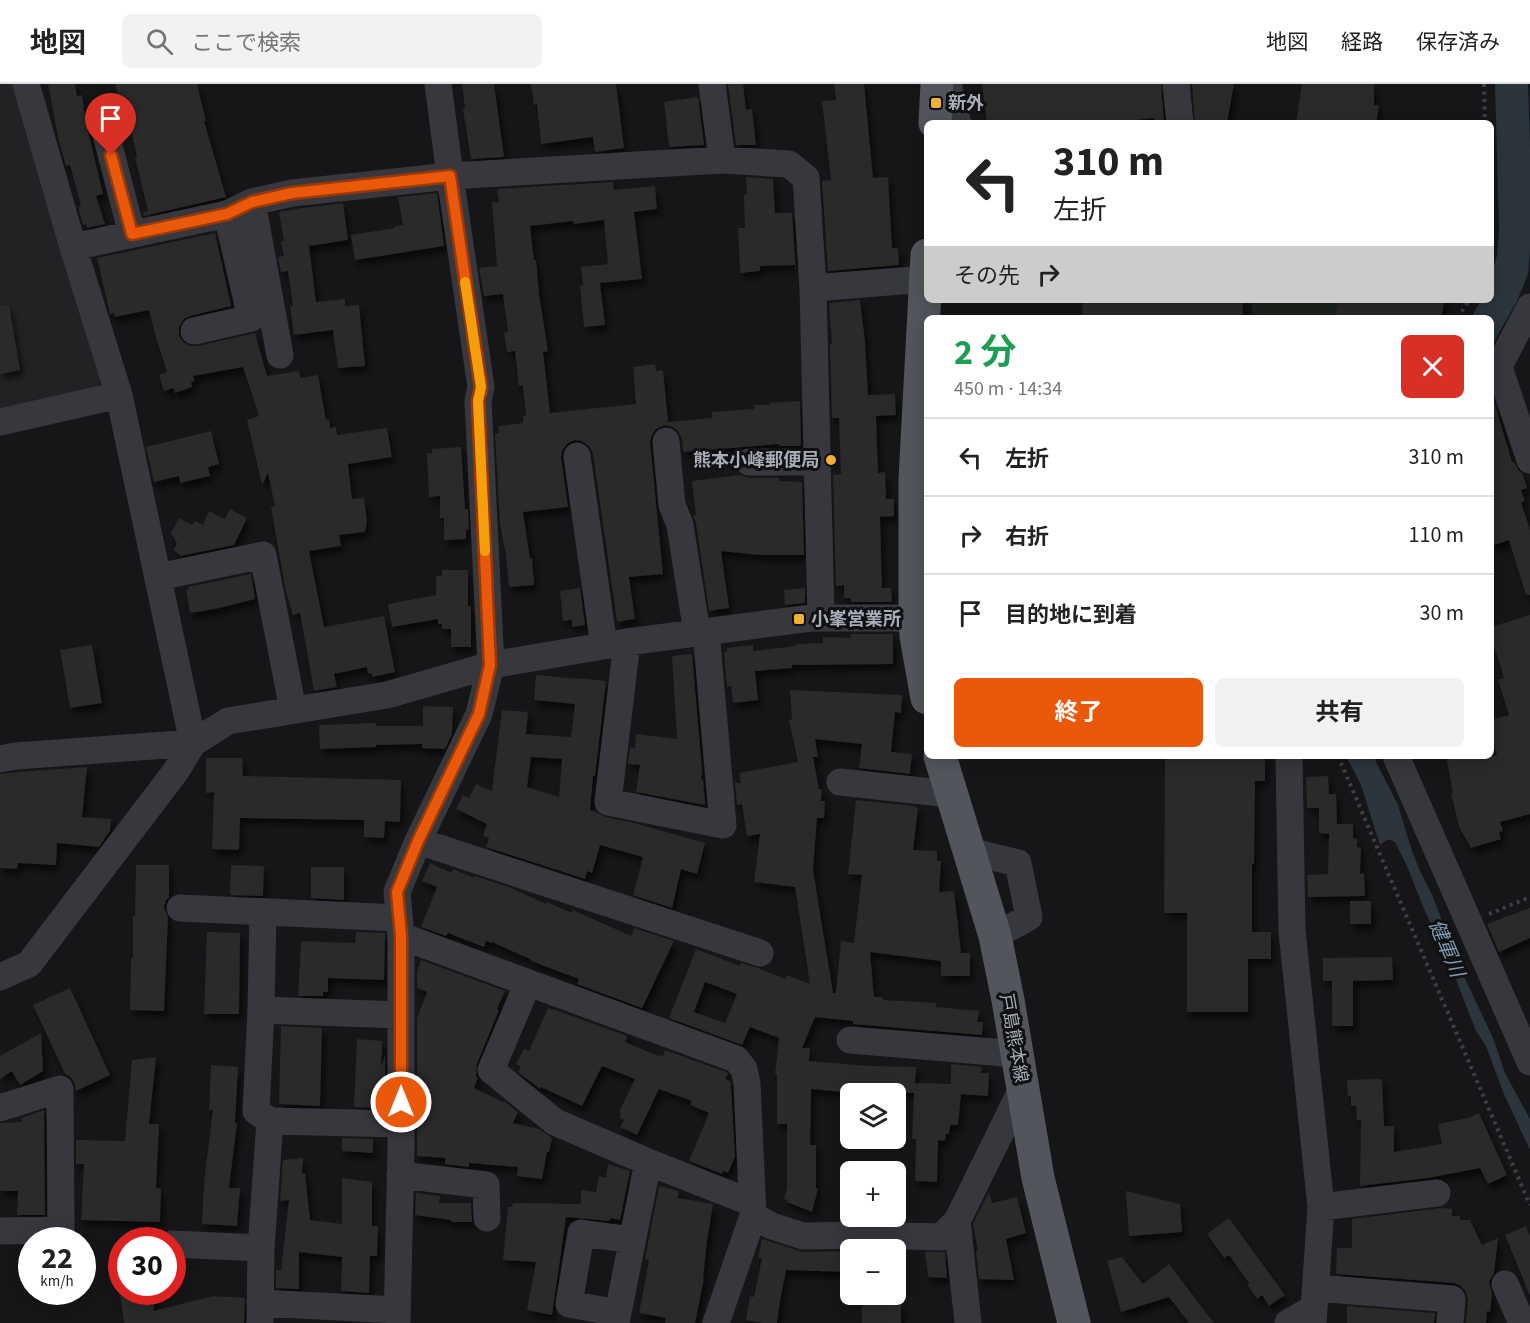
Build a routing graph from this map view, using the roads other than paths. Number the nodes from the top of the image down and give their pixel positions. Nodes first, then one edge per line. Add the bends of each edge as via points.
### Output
1 (26, 84) edge
2 (438, 84) edge
3 (712, 84) edge
4 (937, 84) edge
5 (948, 84) edge
6 (1176, 84) edge
7 (101, 115) dead end
8 (935, 120) edge
9 (957, 120) edge
10 (1180, 120) edge
11 (722, 160) junction
12 (450, 176) junction
13 (252, 202) junction
14 (227, 214) junction
15 (132, 234) junction
16 (73, 247) junction
17 (924, 267) edge
18 (813, 288) junction
19 (924, 303) edge
20 (1530, 307) edge
21 (194, 331) dead end
22 (280, 355) dead end
23 (1495, 374) edge
24 (119, 395) junction
25 (0, 422) edge
26 (666, 441) dead end
27 (578, 456) dead end
28 (1530, 460) edge
29 (748, 462) dead end
30 (817, 462) junction
31 (158, 577) junction
32 (821, 618) junction
33 (915, 618) junction
34 (702, 632) junction
35 (615, 644) junction
36 (490, 665) junction
37 (924, 681) edge
38 (293, 710) junction
39 (193, 743) junction
40 (0, 759) edge
41 (941, 759) edge
42 (1289, 759) edge
43 (1397, 759) edge
44 (840, 782) dead end
45 (950, 794) junction
46 (418, 841) junction
47 (968, 851) junction
48 (180, 908) dead end
49 (262, 912) junction
50 (400, 927) junction
51 (994, 936) junction
52 (760, 953) dead end
53 (0, 977) edge
54 (528, 982) junction
55 (261, 1010) junction
56 (401, 1015) junction
57 (850, 1040) dead end
58 (1017, 1054) junction
59 (1530, 1062) edge
60 (1023, 1087) junction
61 (0, 1108) edge
62 (270, 1121) junction
63 (401, 1124) junction
64 (648, 1162) junction
65 (400, 1175) junction
66 (1437, 1193) dead end
67 (1321, 1207) junction
68 (752, 1209) junction
69 (487, 1218) dead end
70 (957, 1221) junction
71 (0, 1231) edge
72 (632, 1240) junction
73 (186, 1245) edge
74 (261, 1248) junction
75 (1505, 1284) dead end
76 (1314, 1306) edge
77 (260, 1313) edge
78 (397, 1316) edge
79 (617, 1318) edge
80 (716, 1323) edge
81 (968, 1323) edge
82 (1074, 1323) edge
83 (1288, 1323) edge
84 (1450, 1323) edge
85 (1522, 1323) edge

1 - 16 street
2 - 12 street
3 - 11 street
4 - 8 main road
5 - 9 street
6 - 10 street
7 - 15 street
11 - 12 street
11 - 18 street via 789,164 806,178
12 - 13 street via 292,193
12 - 36 street via 481,387 478,401
13 - 14 street
13 - 22 street
14 - 15 street
14 - 21 street via 251,318
15 - 16 street
16 - 24 street
17 - 18 street
18 - 30 street
19 - 33 main road via 915,479
20 - 23 street
23 - 28 street
24 - 25 street
24 - 31 street
26 - 34 street via 672,505 680,525
27 - 35 street
29 - 30 street
30 - 32 street
31 - 38 street via 263,555
31 - 39 street
32 - 33 street
32 - 34 street
33 - 37 main road
34 - 35 street
34 - 35 street via 723,825 608,802
35 - 36 street
36 - 38 street via 387,695
36 - 46 street via 479,714
38 - 39 street via 228,721
39 - 40 street
39 - 53 street via 176,771 29,964
41 - 45 main road, 戸島熊本線
42 - 67 street via 1292,931
43 - 59 street
44 - 45 street
45 - 47 main road, 戸島熊本線
46 - 50 street via 397,892
46 - 52 street
47 - 51 main road, 戸島熊本線
47 - 51 street via 1018,863 1029,918
48 - 49 street
49 - 50 street
49 - 55 street
50 - 54 street
50 - 56 street
51 - 58 main road, 戸島熊本線
54 - 64 street via 491,1070 555,1122
54 - 68 street via 736,1059 744,1069 747,1083
55 - 56 street
55 - 62 street via 256,1111
56 - 63 street
57 - 58 street
58 - 60 main road, 戸島熊本線
60 - 70 street
60 - 82 main road, 戸島熊本線 via 1038,1178
61 - 71 street via 60,1089 61,1230
62 - 63 street
62 - 74 street
63 - 65 street
64 - 68 street
64 - 72 street
65 - 69 street via 486,1185
65 - 78 street
66 - 67 street
67 - 76 street
68 - 70 street via 772,1227 803,1236 940,1237
68 - 80 street
70 - 81 street
72 - 79 street
72 - 79 street via 581,1233 569,1304
73 - 74 street
74 - 77 street
75 - 85 street
76 - 83 street
76 - 84 street via 1452,1299
77 - 78 street

